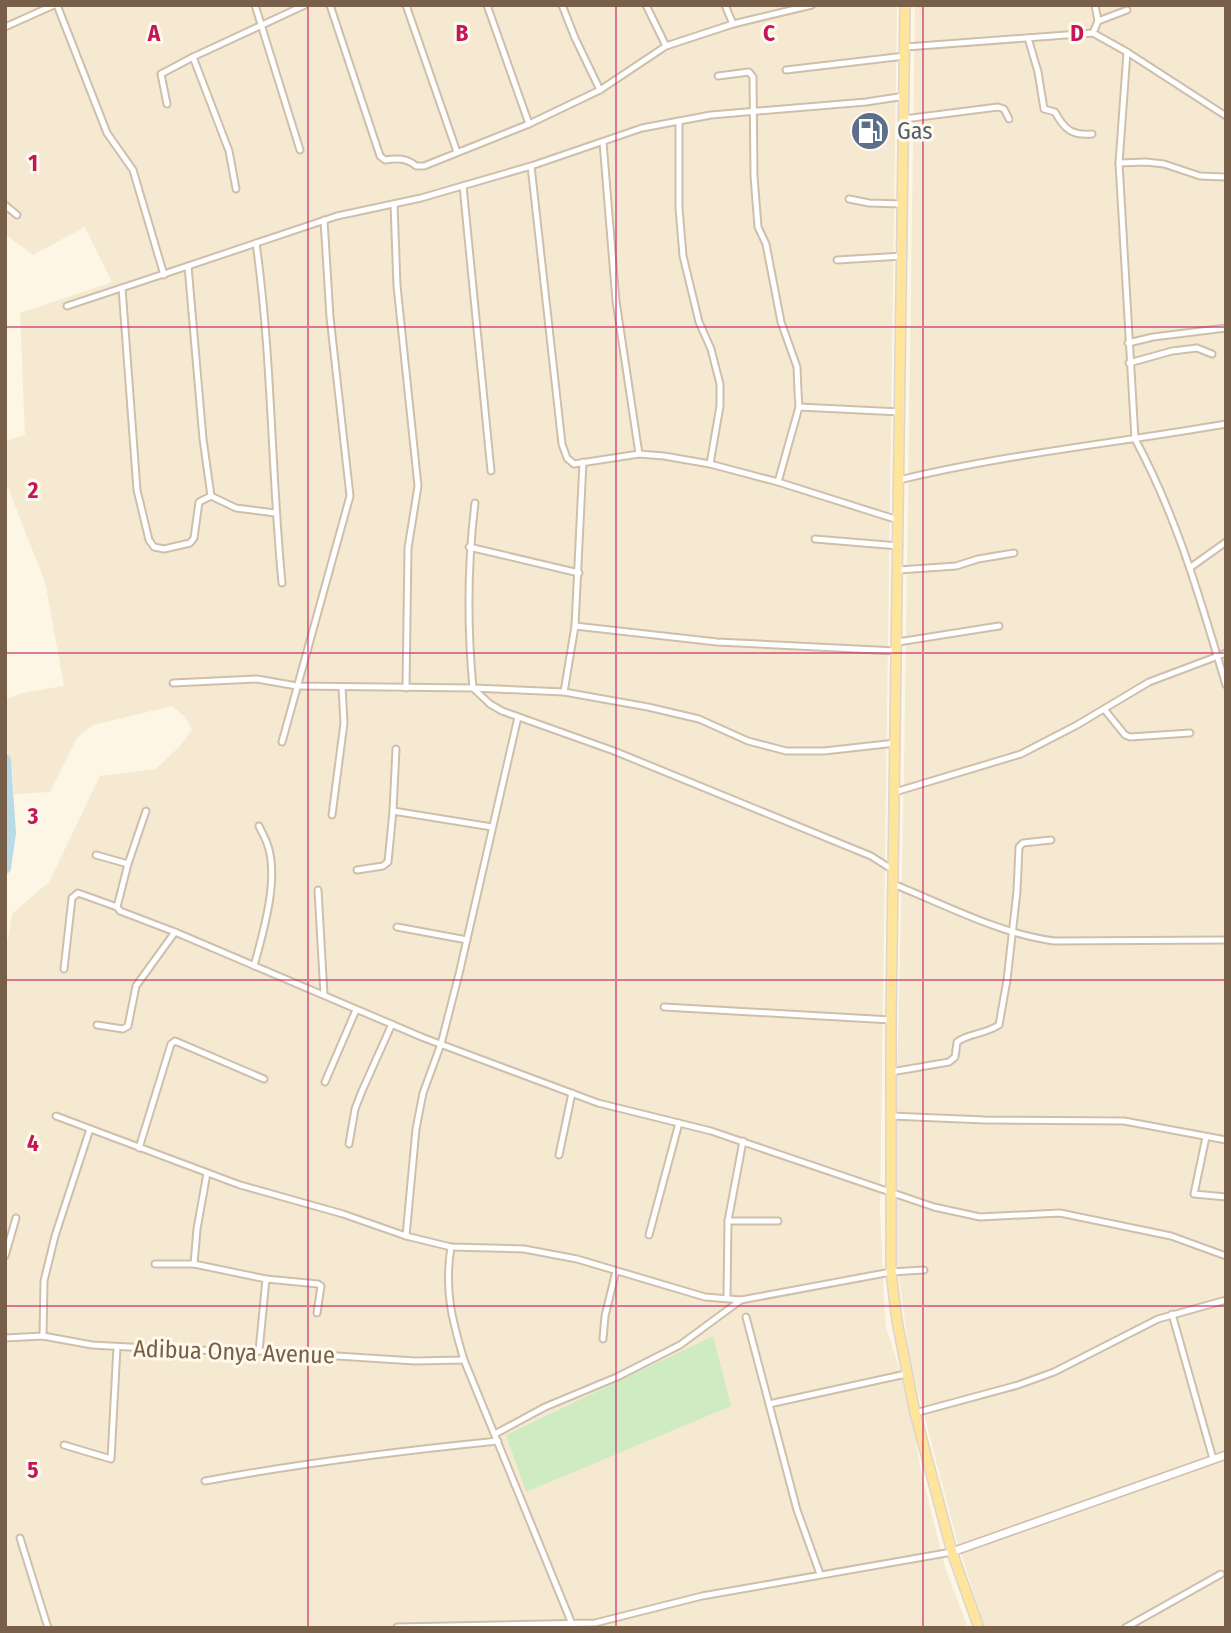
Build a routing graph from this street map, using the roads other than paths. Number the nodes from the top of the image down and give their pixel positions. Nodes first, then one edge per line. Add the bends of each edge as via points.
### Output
1 (56, 5) edge
2 (255, 5) edge
3 (305, 5) edge
4 (330, 5) edge
5 (406, 5) edge
6 (487, 5) edge
7 (562, 5) edge
8 (646, 5) edge
9 (725, 5) edge
10 (812, 5) edge
11 (905, 5) edge
12 (1095, 5) edge
13 (1127, 10) dead end
14 (1098, 21) junction
15 (733, 24) junction
16 (5, 27) edge
17 (262, 27) junction
18 (1093, 33) junction
19 (1028, 38) junction
20 (666, 46) junction
21 (905, 51) junction
22 (1127, 52) junction
23 (193, 57) junction
24 (786, 70) dead end
25 (718, 76) dead end
26 (600, 90) junction
27 (905, 96) junction
28 (167, 104) dead end
29 (754, 112) junction
30 (1226, 116) edge
31 (904, 119) junction
32 (1009, 119) dead end
33 (679, 121) junction
34 (529, 124) junction
35 (1092, 134) dead end
36 (603, 142) junction
37 (300, 150) dead end
38 (457, 152) junction
39 (1119, 163) junction
40 (531, 166) junction
41 (1225, 177) edge
42 (463, 186) junction
43 (236, 189) dead end
44 (849, 198) dead end
45 (394, 204) junction
46 (902, 204) junction
47 (5, 205) edge
48 (17, 215) dead end
49 (324, 220) junction
50 (256, 243) junction
51 (903, 256) junction
52 (837, 260) dead end
53 (188, 266) junction
54 (164, 275) junction
55 (122, 288) junction
56 (67, 306) dead end
57 (1226, 328) edge
58 (1128, 343) junction
59 (1212, 354) dead end
60 (1129, 363) junction
61 (799, 407) junction
62 (900, 412) junction
63 (1226, 424) edge
64 (1135, 439) junction
65 (639, 454) junction
66 (583, 462) junction
67 (710, 464) junction
68 (491, 471) dead end
69 (898, 480) junction
70 (778, 482) junction
71 (211, 496) junction
72 (475, 503) dead end
73 (275, 513) junction
74 (899, 520) junction
75 (815, 540) dead end
76 (1226, 541) edge
77 (899, 546) junction
78 (470, 547) junction
79 (1014, 553) dead end
80 (1191, 567) junction
81 (899, 570) junction
82 (579, 573) junction
83 (282, 583) dead end
84 (575, 626) junction
85 (999, 626) dead end
86 (897, 647) junction
87 (1226, 653) edge
88 (1217, 656) junction
89 (173, 683) dead end
90 (1226, 685) edge
91 (297, 686) junction
92 (342, 687) junction
93 (406, 688) junction
94 (473, 688) junction
95 (564, 692) junction
96 (1104, 709) junction
97 (518, 717) junction
98 (1189, 733) dead end
99 (282, 742) dead end
100 (895, 743) junction
101 (396, 749) dead end
102 (895, 792) junction
103 (146, 811) dead end
104 (393, 811) junction
105 (332, 815) dead end
106 (259, 826) dead end
107 (492, 827) junction
108 (1051, 840) dead end
109 (96, 855) dead end
110 (128, 864) junction
111 (356, 870) dead end
112 (893, 870) junction
113 (893, 884) junction
114 (318, 890) dead end
115 (117, 907) junction
116 (397, 927) dead end
117 (175, 932) junction
118 (1011, 932) junction
119 (467, 940) junction
120 (1226, 940) edge
121 (254, 966) junction
122 (64, 969) dead end
123 (324, 995) junction
124 (664, 1007) dead end
125 (356, 1010) junction
126 (891, 1020) junction
127 (392, 1024) junction
128 (97, 1025) dead end
129 (441, 1044) junction
130 (891, 1072) junction
131 (264, 1079) dead end
132 (324, 1082) dead end
133 (572, 1093) junction
134 (56, 1116) dead end
135 (891, 1116) junction
136 (679, 1123) junction
137 (90, 1129) junction
138 (1206, 1137) junction
139 (1226, 1140) edge
140 (743, 1142) junction
141 (349, 1144) dead end
142 (139, 1148) junction
143 (559, 1155) dead end
144 (207, 1173) junction
145 (890, 1193) junction
146 (1226, 1197) edge
147 (16, 1218) dead end
148 (778, 1221) dead end
149 (728, 1222) junction
150 (649, 1235) dead end
151 (406, 1236) junction
152 (451, 1247) junction
153 (5, 1256) edge
154 (1226, 1256) edge
155 (155, 1264) dead end
156 (194, 1264) junction
157 (616, 1270) junction
158 (924, 1270) dead end
159 (891, 1272) junction
160 (266, 1279) junction
161 (727, 1297) junction
162 (741, 1300) junction
163 (1226, 1300) edge
164 (317, 1313) dead end
165 (1172, 1314) junction
166 (746, 1317) dead end
167 (43, 1336) junction
168 (5, 1338) edge
169 (603, 1339) dead end
170 (117, 1347) junction
171 (259, 1351) junction
172 (464, 1360) junction
173 (906, 1374) junction
174 (769, 1404) junction
175 (915, 1413) junction
176 (495, 1434) junction
177 (498, 1441) junction
178 (64, 1445) dead end
179 (1226, 1455) edge
180 (1213, 1460) junction
181 (205, 1481) dead end
182 (20, 1538) dead end
183 (952, 1552) junction
184 (820, 1574) junction
185 (1221, 1574) dead end
186 (572, 1624) junction
187 (538, 1625) edge
188 (1135, 1625) edge
189 (47, 1626) edge
190 (397, 1627) edge
191 (39, 1628) edge
192 (979, 1628) edge
193 (1125, 1628) edge

1 - 16 street
1 - 54 street via 107,133 133,170
2 - 17 street
3 - 17 street
4 - 38 street via 380,156 424,166
5 - 38 street
6 - 34 street
7 - 26 street
8 - 20 street
9 - 15 street
10 - 15 street
11 - 21 main road
12 - 14 street
13 - 14 street
14 - 18 street
15 - 20 street
17 - 23 street
17 - 37 street
18 - 19 street
18 - 22 street
19 - 21 street
19 - 35 street via 1044,109 1055,112 1067,130
20 - 26 street
21 - 24 street
21 - 27 main road
22 - 30 street
22 - 39 street
23 - 28 street via 161,74
23 - 43 street via 229,151
25 - 29 street via 752,74
26 - 34 street
27 - 29 street
27 - 31 main road
29 - 33 street
29 - 61 street via 758,227 797,367
31 - 32 street via 999,107
31 - 46 main road
33 - 36 street
33 - 67 street via 683,256 720,384
34 - 38 street
36 - 40 street
36 - 65 street via 616,302
39 - 41 street via 1164,164 1200,176
39 - 58 street
40 - 42 street
40 - 66 street via 562,444 567,458 574,464
42 - 45 street
42 - 68 street
44 - 46 street
45 - 49 street
45 - 93 street via 397,286 418,486 408,548
46 - 51 main road
47 - 48 street
49 - 50 street
49 - 91 street via 350,496
50 - 53 street
50 - 73 street
51 - 52 street
51 - 62 main road
53 - 54 street
53 - 71 street
54 - 55 street
55 - 56 street
55 - 71 street via 137,490 154,547 190,543 199,502
57 - 58 street
58 - 60 street
59 - 60 street via 1197,348
60 - 64 street
61 - 62 street
61 - 70 street
62 - 69 main road
63 - 64 street
64 - 69 street via 1032,453
64 - 80 street
65 - 66 street
65 - 67 street
66 - 82 street
67 - 70 street
69 - 74 main road
70 - 74 street
71 - 73 street via 236,508
72 - 78 street
73 - 83 street
74 - 77 main road
75 - 77 street
76 - 80 street
77 - 81 main road
78 - 82 street
78 - 94 street via 467,610
79 - 81 street via 956,566
80 - 88 street
81 - 86 main road
82 - 84 street
84 - 86 street via 717,642
84 - 95 street
85 - 86 street
86 - 100 main road
87 - 88 street
88 - 90 street
88 - 96 street via 1149,682
89 - 91 street via 257,679
91 - 92 street
91 - 99 street
92 - 93 street
92 - 105 street via 344,723
93 - 94 street
94 - 95 street
94 - 97 street via 489,704
95 - 100 street via 699,719 748,741 786,751
96 - 98 street via 1130,737
96 - 102 street via 1021,754
97 - 107 street
97 - 112 street via 614,751 871,856
100 - 102 main road
101 - 104 street
102 - 112 main road
103 - 110 street
104 - 107 street
104 - 111 street via 388,862
106 - 121 street via 269,847 271,876
107 - 119 street
108 - 118 street via 1018,847
109 - 110 street
110 - 115 street
112 - 113 main road
113 - 118 street
113 - 126 main road
114 - 123 street
115 - 117 street
115 - 122 street via 78,893 72,898
116 - 119 street
117 - 121 street
117 - 128 street via 136,986 128,1026
118 - 120 street via 1054,941
118 - 130 street via 999,1025 963,1037 949,1062
119 - 129 street
121 - 123 street
123 - 125 street
124 - 126 street
125 - 127 street
125 - 132 street
126 - 130 main road
127 - 129 street
127 - 141 street via 360,1095
129 - 133 street
129 - 151 street via 416,1129
130 - 135 main road
131 - 142 street via 175,1041
133 - 136 street
133 - 143 street
134 - 137 street
135 - 138 street via 1124,1121
135 - 145 main road
136 - 140 street
136 - 150 street
137 - 142 street
137 - 167 street via 44,1280
138 - 139 street
138 - 146 street via 1194,1194
140 - 145 street
140 - 149 street
142 - 144 street
144 - 151 street
144 - 156 street
145 - 154 street via 980,1217 1060,1213 1099,1220 1171,1236
145 - 159 main road
147 - 153 street
148 - 149 street
149 - 161 street
151 - 152 street
152 - 157 street via 524,1249
152 - 172 street via 447,1292
155 - 156 street
156 - 160 street
157 - 161 street via 705,1297
157 - 169 street
158 - 159 street
159 - 162 street
159 - 173 main road
160 - 164 street via 318,1284
160 - 171 street
161 - 162 street
162 - 176 street via 680,1345
163 - 165 street
165 - 175 street via 1054,1372
165 - 180 street
166 - 174 street
167 - 168 street, Adibua Onya Avenue
167 - 170 street, Adibua Onya Avenue
170 - 171 street, Adibua Onya Avenue
170 - 178 street via 111,1459
171 - 172 street, Adibua Onya Avenue
172 - 176 street
173 - 174 street
173 - 175 main road
174 - 184 street via 797,1510
175 - 183 main road
176 - 177 street
177 - 181 street via 297,1464
177 - 186 street
179 - 180 street
180 - 183 street
182 - 189 street
183 - 184 street
183 - 192 main road
184 - 186 street via 702,1596 621,1618
185 - 188 street
186 - 187 street
187 - 190 street
188 - 193 street
189 - 191 street

